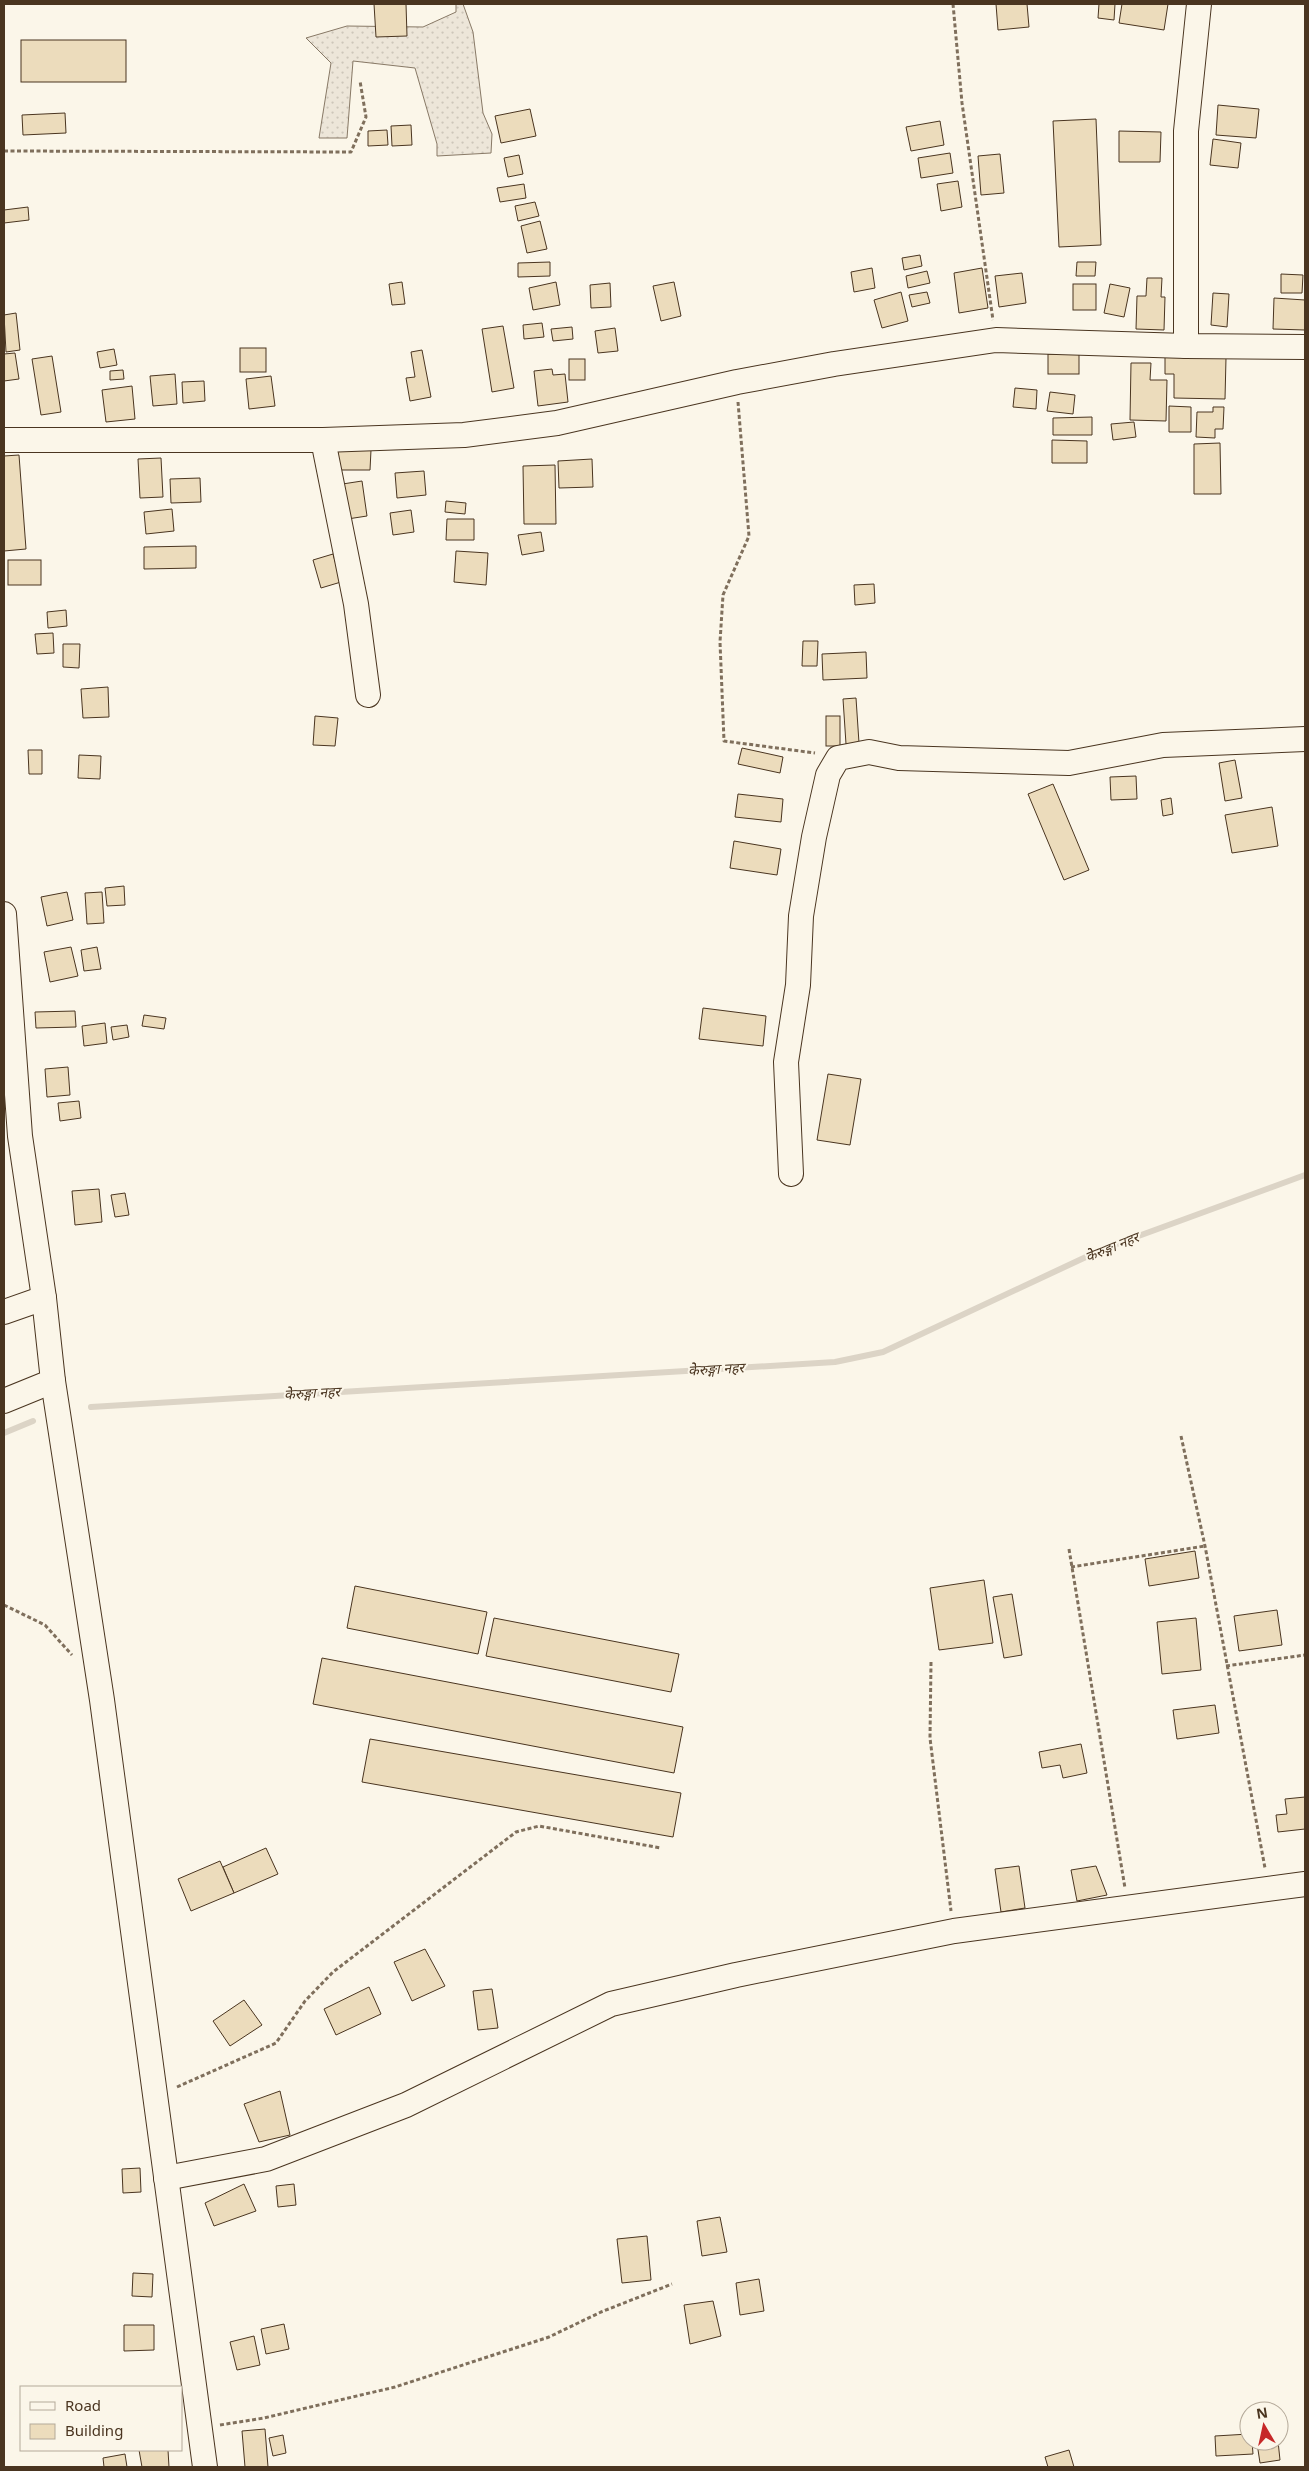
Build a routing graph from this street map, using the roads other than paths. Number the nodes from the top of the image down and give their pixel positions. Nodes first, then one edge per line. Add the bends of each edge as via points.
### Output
1 (1199, 4) edge
2 (1186, 346) junction
3 (1305, 347) edge
4 (4, 440) edge
5 (323, 440) junction
6 (368, 695) dead end
7 (1305, 739) edge
8 (4, 914) edge
9 (12, 1136) edge
10 (792, 1174) dead end
11 (44, 1298) junction
12 (4, 1312) edge
13 (53, 1381) junction
14 (4, 1401) edge
15 (1305, 1884) edge
16 (166, 2178) junction
17 (205, 2467) edge

1 - 2 street via 1186,131
2 - 3 street
2 - 5 street via 996,340 736,382 557,423 464,435
4 - 5 street
5 - 6 street via 356,604
7 - 10 street via 1163,745 1070,763 899,758 869,752 838,758 828,775 801,916 798,985 786,1062
8 - 9 street
9 - 11 street
11 - 12 street
11 - 13 street
13 - 14 street
13 - 16 street via 102,1700
15 - 16 street via 954,1931 611,2004 396,2108 266,2159
16 - 17 street

